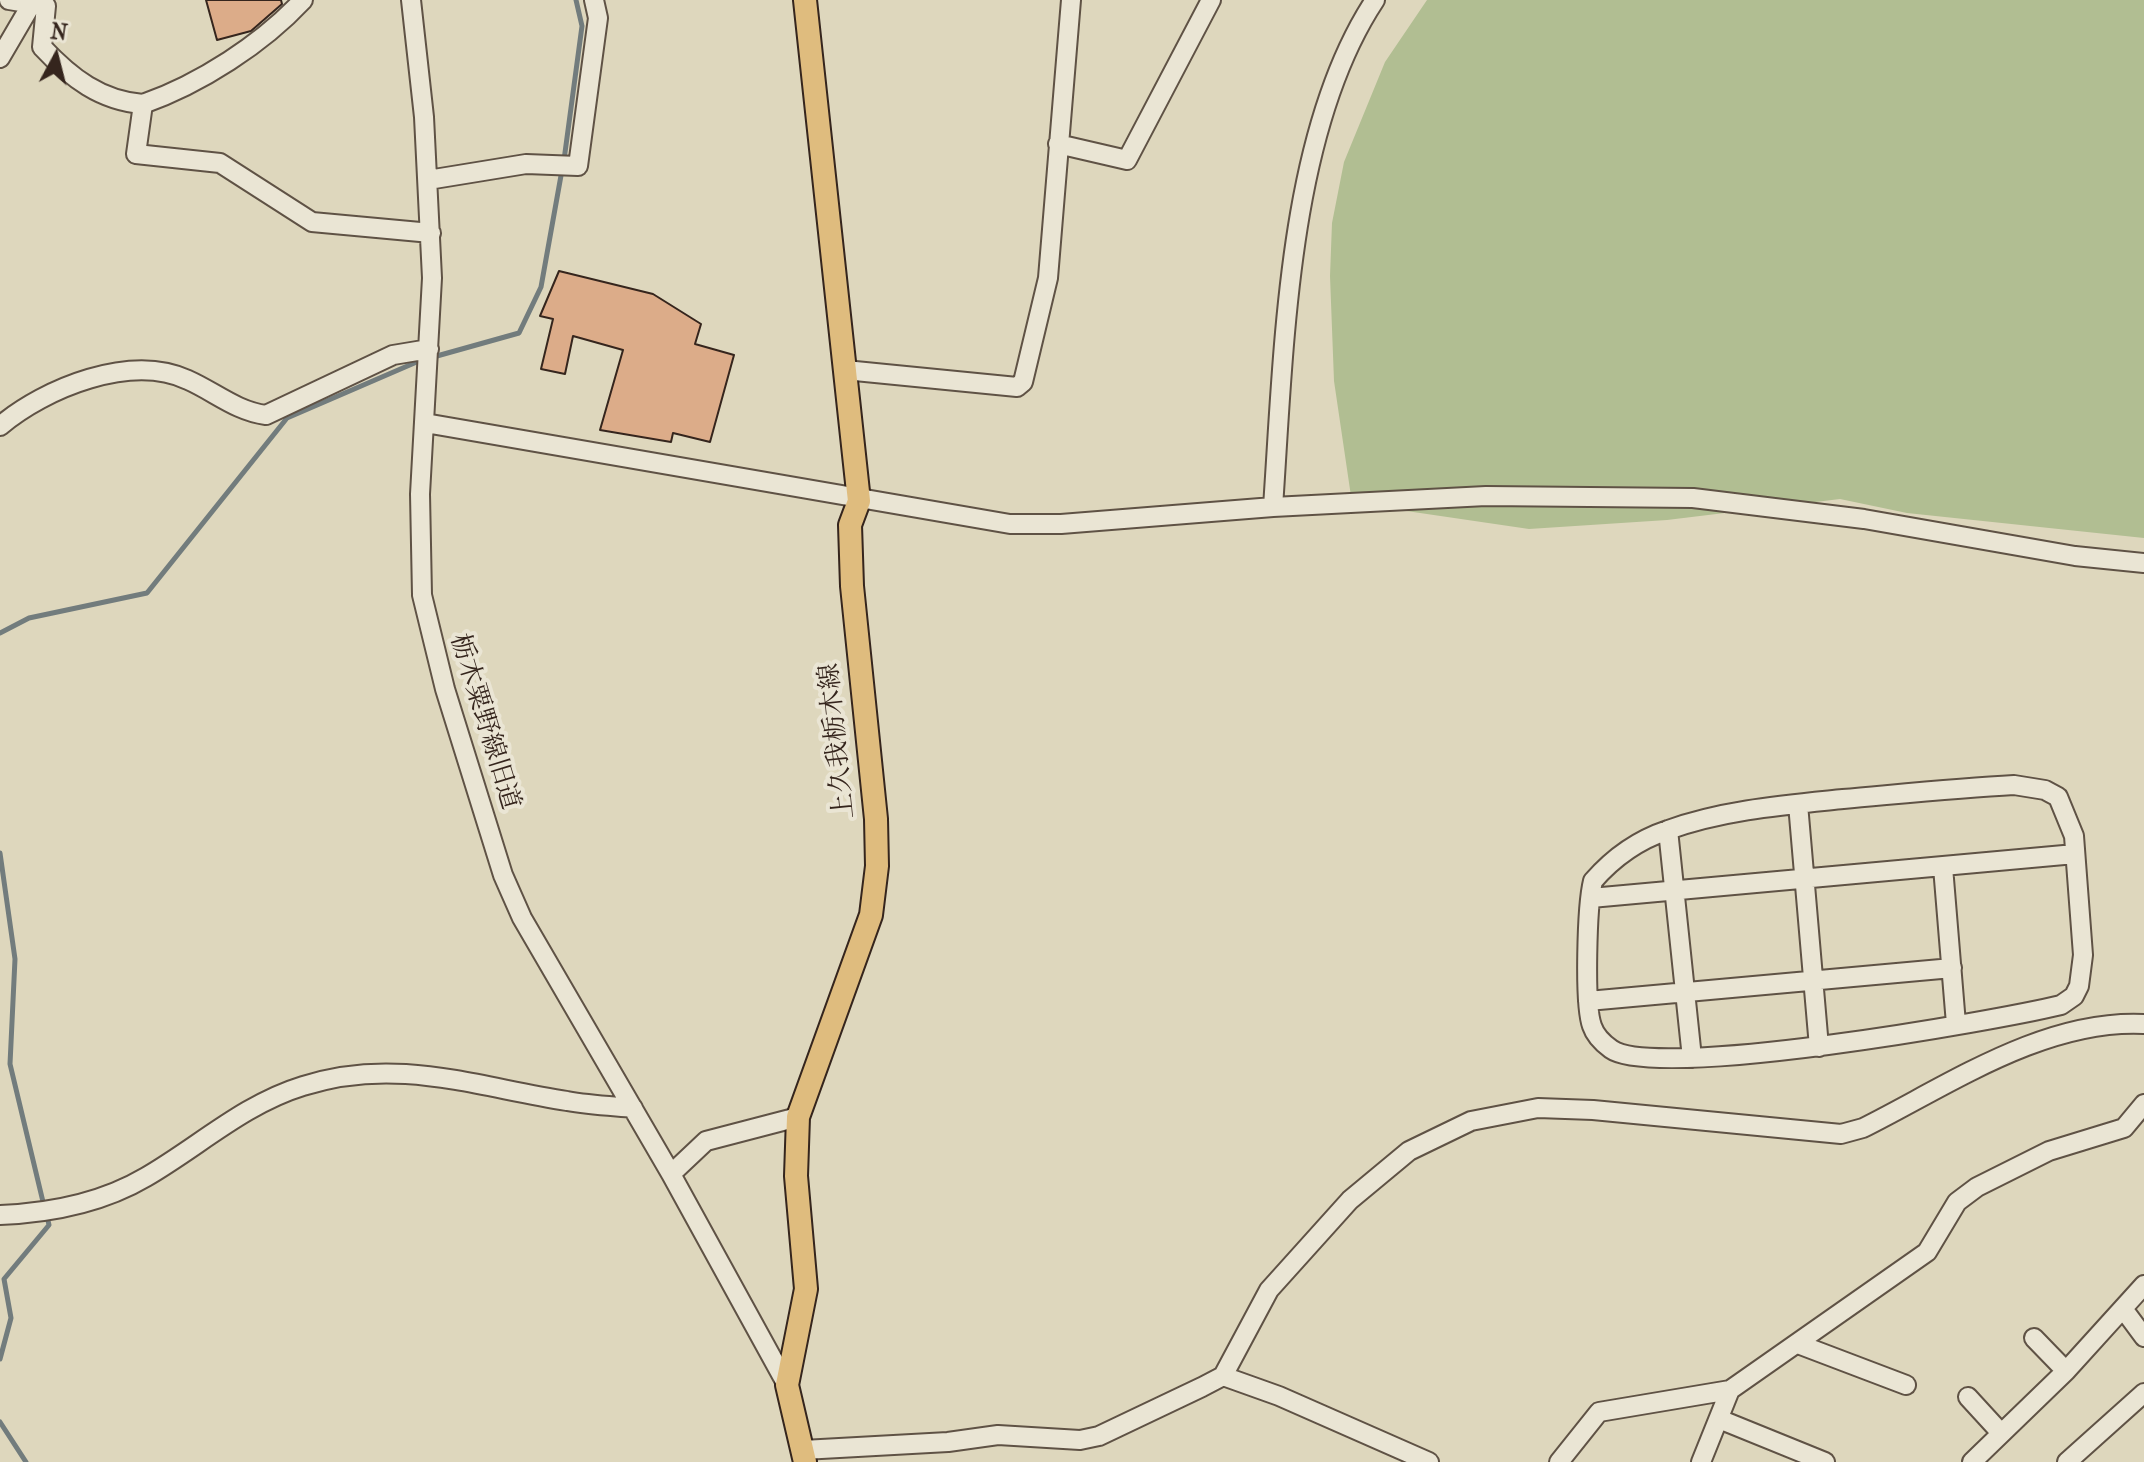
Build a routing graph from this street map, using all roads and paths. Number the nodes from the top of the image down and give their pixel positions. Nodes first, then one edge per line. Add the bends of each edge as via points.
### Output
1 (9, 0) edge
2 (303, 0) edge
3 (411, 0) edge
4 (594, 0) edge
5 (805, 0) edge
6 (1071, 0) edge
7 (1211, 0) edge
8 (1375, 0) edge
9 (31, 5) junction
10 (0, 58) edge
11 (143, 104) junction
12 (1058, 144) junction
13 (428, 180) junction
14 (431, 233) junction
15 (429, 349) junction
16 (845, 370) junction
17 (425, 423) junction
18 (0, 426) edge
19 (859, 501) junction
20 (1273, 507) junction
21 (2144, 563) edge
22 (1798, 804) junction
23 (1668, 830) junction
24 (2075, 854) junction
25 (1943, 867) junction
26 (1804, 879) junction
27 (1674, 891) junction
28 (1591, 898) junction
29 (1952, 968) junction
30 (1812, 982) junction
31 (1684, 993) junction
32 (1588, 1001) junction
33 (1956, 1024) junction
34 (2144, 1024) edge
35 (1819, 1047) junction
36 (1692, 1058) junction
37 (2144, 1104) edge
38 (633, 1108) junction
39 (798, 1117) junction
40 (671, 1174) junction
41 (0, 1215) edge
42 (2144, 1285) edge
43 (2124, 1310) junction
44 (2144, 1337) edge
45 (2034, 1338) dead end
46 (1798, 1344) junction
47 (2066, 1371) junction
48 (1223, 1376) junction
49 (787, 1385) junction
50 (1906, 1385) dead end
51 (1730, 1390) junction
52 (2144, 1393) edge
53 (1968, 1397) dead end
54 (1719, 1419) junction
55 (2001, 1433) junction
56 (804, 1456) edge
57 (1429, 1462) edge
58 (1559, 1462) edge
59 (1701, 1462) edge
60 (1825, 1462) edge
61 (1972, 1462) edge
62 (2067, 1462) edge

1 - 9 street
2 - 11 street via 283,21 219,65
3 - 13 street, 栃木粟野線旧道
4 - 13 street via 598,18 578,166 526,164
5 - 16 main road, 上久我栃木線
6 - 12 street
7 - 12 street via 1127,160
8 - 20 street via 1324,106 1304,191
9 - 10 street
9 - 11 street via 46,6 42,47 58,64 97,94
11 - 14 street via 136,154 220,163 312,222
12 - 16 street via 1048,278 1023,382 1017,387
13 - 14 street, 栃木粟野線旧道
14 - 15 street, 栃木粟野線旧道
15 - 17 street, 栃木粟野線旧道
15 - 18 street via 393,355 266,415 247,413 185,378 139,371 67,384
16 - 19 main road, 上久我栃木線
17 - 19 street
17 - 38 street, 栃木粟野線旧道 via 420,564 445,689 503,875 522,918
19 - 20 street via 1010,524
19 - 39 main road, 上久我栃木線 via 850,525 853,599 877,866 871,915
20 - 21 street via 1486,496 1693,498
22 - 23 street
22 - 24 street via 1961,788 2014,785 2045,790 2062,805
22 - 26 street
23 - 27 street
23 - 28 street via 1611,861 1593,881
24 - 25 street
24 - 33 street via 2083,971 2074,996 2037,1011
25 - 26 street
25 - 29 street
26 - 27 street
26 - 30 street
27 - 28 street
27 - 31 street
28 - 32 street
29 - 30 street
29 - 33 street
30 - 31 street
30 - 35 street
31 - 32 street
31 - 36 street
32 - 36 street via 1592,1026 1612,1050 1636,1058
33 - 35 street
34 - 48 street via 2095,1025 2025,1049 1841,1134 1538,1108 1471,1121 1409,1151 1350,1200 1269,1290
35 - 36 street
37 - 46 street via 2124,1128 2049,1151 1977,1187 1957,1202 1927,1252
38 - 40 street, 栃木粟野線旧道
38 - 41 street via 567,1101 460,1078 379,1073 304,1085 246,1110 143,1179 63,1209
39 - 40 street via 706,1141
39 - 49 main road, 上久我栃木線 via 796,1176 806,1289
40 - 49 street, 栃木粟野線旧道
42 - 43 street
43 - 44 street
43 - 47 street
45 - 47 street
46 - 50 street
46 - 51 street
47 - 55 street
48 - 56 street via 1120,1427 1080,1440 998,1435
48 - 57 street
49 - 56 main road, 上久我栃木線
51 - 54 street
51 - 58 street via 1599,1412
52 - 62 street
53 - 55 street
54 - 59 street
54 - 60 street
55 - 61 street

